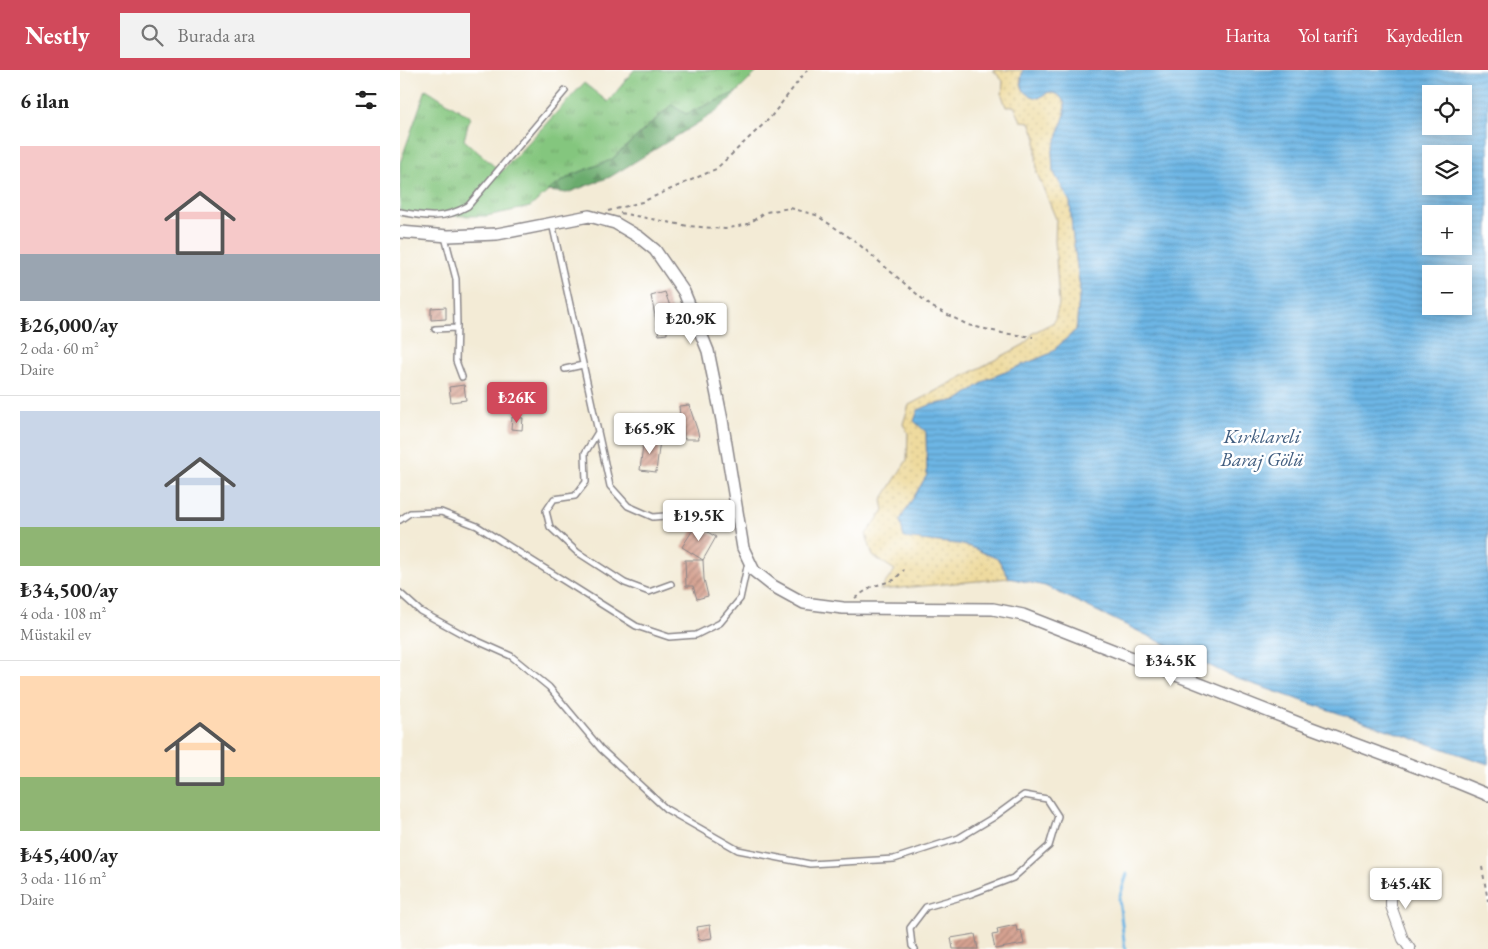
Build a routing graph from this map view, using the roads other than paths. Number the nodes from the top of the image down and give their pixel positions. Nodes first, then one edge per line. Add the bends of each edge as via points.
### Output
1 (565, 91) dead end
2 (400, 212) edge
3 (552, 223) junction
4 (400, 232) edge
5 (445, 236) junction
6 (457, 328) junction
7 (435, 329) dead end
8 (583, 365) junction
9 (565, 369) dead end
10 (462, 377) dead end
11 (598, 432) junction
12 (400, 520) edge
13 (710, 522) dead end
14 (749, 560) junction
15 (671, 584) dead end
16 (400, 593) edge
17 (1488, 796) edge
18 (1391, 876) dead end
19 (916, 949) edge
20 (1410, 949) edge

1 - 2 lane via 468,206 454,214 428,217
3 - 5 street via 498,234
3 - 8 lane
3 - 14 street via 589,216 615,222 655,250 684,292 708,351 741,539
4 - 5 street
5 - 6 lane via 456,279
6 - 7 lane
6 - 10 lane via 456,361
8 - 9 lane
8 - 11 lane
11 - 13 lane via 610,486 628,506 653,517 689,514
11 - 15 lane via 586,453 586,482 575,496 554,499 546,511 550,527 576,552 625,583 649,592
12 - 14 lane via 410,513 441,512 477,526 636,626 670,637 696,635 720,623 740,599
14 - 17 street via 754,571 773,586 804,602 848,608 993,609 1023,615
16 - 19 lane via 420,611 511,656 548,687 601,750 666,809 738,850 810,864 894,859 959,838 1024,795 1047,799 1058,816 1049,846 1013,878 926,907 910,928 912,946
18 - 20 street via 1391,906

